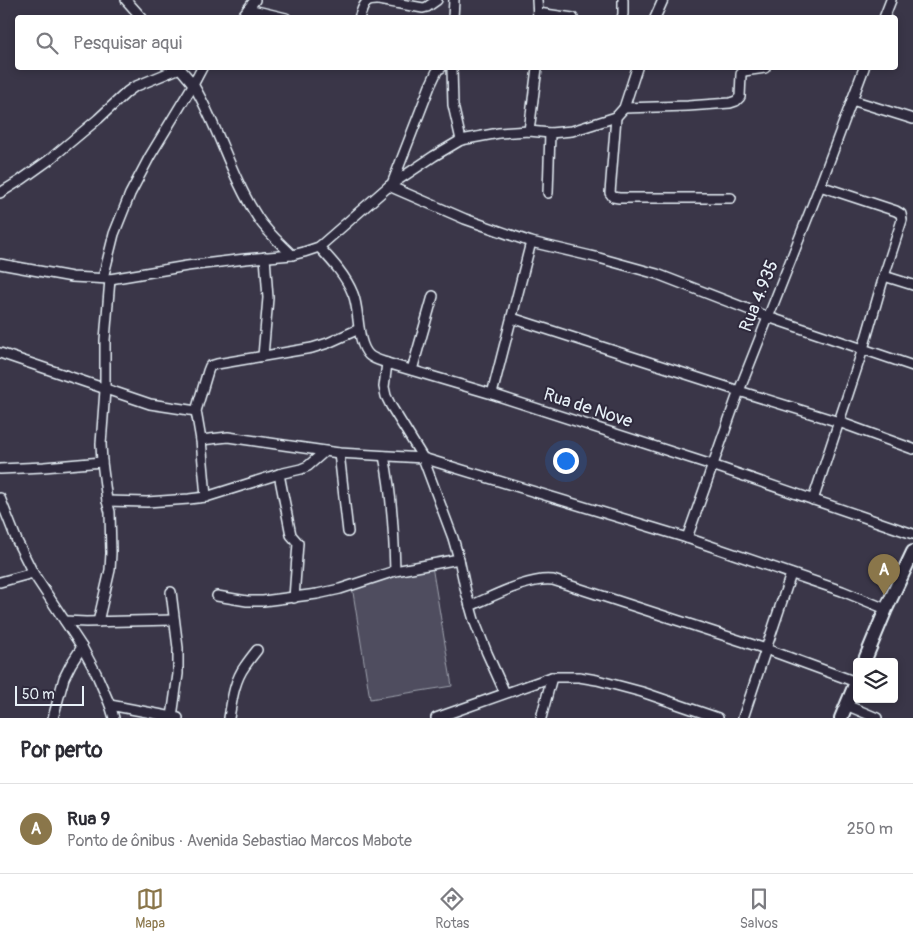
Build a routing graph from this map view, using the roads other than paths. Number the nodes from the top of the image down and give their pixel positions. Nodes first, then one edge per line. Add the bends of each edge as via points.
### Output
1 (126, 0) edge
2 (256, 0) edge
3 (378, 0) edge
4 (437, 0) edge
5 (454, 0) edge
6 (537, 0) edge
7 (623, 0) edge
8 (663, 0) edge
9 (891, 0) edge
10 (248, 9) junction
11 (139, 15) edge
12 (243, 15) edge
13 (273, 15) edge
14 (360, 15) edge
15 (453, 15) edge
16 (538, 15) edge
17 (623, 15) edge
18 (656, 15) edge
19 (885, 15) edge
20 (175, 70) edge
21 (182, 70) edge
22 (201, 70) edge
23 (438, 70) edge
24 (451, 70) edge
25 (537, 70) edge
26 (636, 70) edge
27 (755, 70) edge
28 (863, 70) edge
29 (193, 85) junction
30 (852, 100) junction
31 (624, 108) junction
32 (616, 117) junction
33 (913, 119) edge
34 (529, 131) junction
35 (550, 133) junction
36 (461, 140) junction
37 (390, 185) junction
38 (820, 186) junction
39 (0, 193) edge
40 (548, 193) dead end
41 (731, 198) dead end
42 (531, 242) junction
43 (319, 246) junction
44 (292, 255) junction
45 (265, 257) junction
46 (0, 264) edge
47 (884, 276) junction
48 (106, 278) junction
49 (913, 285) edge
50 (433, 296) dead end
51 (768, 317) junction
52 (512, 318) junction
53 (359, 329) junction
54 (863, 349) junction
55 (0, 353) edge
56 (263, 356) junction
57 (387, 363) junction
58 (913, 366) edge
59 (412, 370) junction
60 (105, 390) junction
61 (739, 391) junction
62 (492, 394) junction
63 (196, 411) junction
64 (839, 422) junction
65 (201, 440) junction
66 (913, 449) edge
67 (324, 452) junction
68 (339, 453) junction
69 (384, 456) junction
70 (423, 458) junction
71 (102, 462) junction
72 (712, 466) junction
73 (0, 469) edge
74 (279, 474) junction
75 (206, 497) junction
76 (0, 498) edge
77 (813, 500) junction
78 (107, 501) junction
79 (348, 532) dead end
80 (913, 534) edge
81 (687, 538) junction
82 (913, 552) edge
83 (459, 559) junction
84 (395, 571) junction
85 (33, 573) junction
86 (790, 574) junction
87 (0, 582) edge
88 (171, 592) dead end
89 (217, 596) dead end
90 (294, 598) junction
91 (470, 606) junction
92 (886, 609) junction
93 (174, 620) junction
94 (65, 621) junction
95 (98, 622) junction
96 (82, 647) junction
97 (766, 649) junction
98 (257, 650) dead end
99 (866, 658) edge
100 (552, 677) junction
101 (853, 680) edge
102 (853, 688) edge
103 (505, 693) junction
104 (110, 705) junction
105 (846, 706) junction
106 (175, 717) edge
107 (53, 718) edge
108 (114, 718) edge
109 (228, 718) edge
110 (436, 718) edge
111 (541, 718) edge
112 (718, 718) edge
113 (743, 718) edge
114 (841, 718) edge
115 (876, 718) edge

1 - 11 street
2 - 10 street
3 - 4 street via 423,8
3 - 14 street via 365,3
5 - 15 street
6 - 16 street
7 - 17 street
8 - 18 street
9 - 19 street
10 - 12 street
10 - 13 street
20 - 39 street via 134,87 49,160
21 - 29 street
22 - 29 street
23 - 37 street
24 - 36 street via 453,105
25 - 34 street
26 - 31 street
27 - 31 street via 740,74 740,97 730,103
28 - 30 street, Rua 4.935
29 - 44 street via 258,219
29 - 48 street via 130,194 114,234
30 - 33 street
30 - 38 street, Rua 4.935
31 - 32 street
32 - 35 street via 572,131
32 - 41 street via 610,193 613,196
34 - 35 street
34 - 36 street
35 - 40 street
36 - 37 street
37 - 42 street via 465,219
37 - 43 street
38 - 47 street via 901,214 902,220
38 - 51 street, Rua 4.935
42 - 51 street via 657,274
42 - 52 street
43 - 44 street
43 - 53 street, Rua de Nove via 344,276 354,295
44 - 45 street
45 - 48 street
45 - 56 street via 268,298
46 - 48 street via 72,277
47 - 49 street
47 - 54 street
48 - 60 street
50 - 59 street
51 - 54 street
51 - 61 street, Rua 4.935
52 - 61 street
52 - 62 street
53 - 56 street via 320,346
53 - 57 street, Rua de Nove via 370,356
54 - 58 street
54 - 64 street
55 - 60 street
56 - 63 street via 210,366
57 - 59 street, Rua de Nove
57 - 70 street via 386,396
59 - 62 street, Rua de Nove
60 - 63 street via 150,404
60 - 71 street
61 - 64 street
61 - 72 street, Rua 4.935
62 - 72 street, Rua de Nove
63 - 65 street
64 - 66 street
64 - 77 street
65 - 67 street via 228,438
65 - 75 street
67 - 68 street
67 - 74 street via 308,466
68 - 69 street
68 - 79 street
69 - 70 street
69 - 84 street via 393,508
70 - 81 street
70 - 83 street
71 - 73 street
71 - 78 street
72 - 77 street, Rua de Nove
72 - 81 street, Rua 4.935
74 - 75 street
74 - 90 street via 291,535 298,543
75 - 78 street via 147,502
76 - 85 street
77 - 80 street, Rua de Nove
78 - 95 street via 112,553
81 - 86 street
82 - 92 main road
83 - 84 street
83 - 91 street
84 - 90 street via 340,589
85 - 87 street
85 - 94 street
86 - 92 street
86 - 97 street
88 - 93 street
89 - 90 street via 247,601
91 - 97 street via 531,581 553,580
91 - 103 street
92 - 99 main road
93 - 95 street
93 - 106 street via 178,648
94 - 95 street
94 - 96 street
96 - 104 street
96 - 107 street via 64,678
97 - 101 street
97 - 113 street
98 - 109 street via 240,675
100 - 103 street
100 - 111 street
100 - 112 street via 597,680
102 - 105 main road
103 - 110 street
104 - 106 street
104 - 108 street
105 - 114 main road
105 - 115 street

